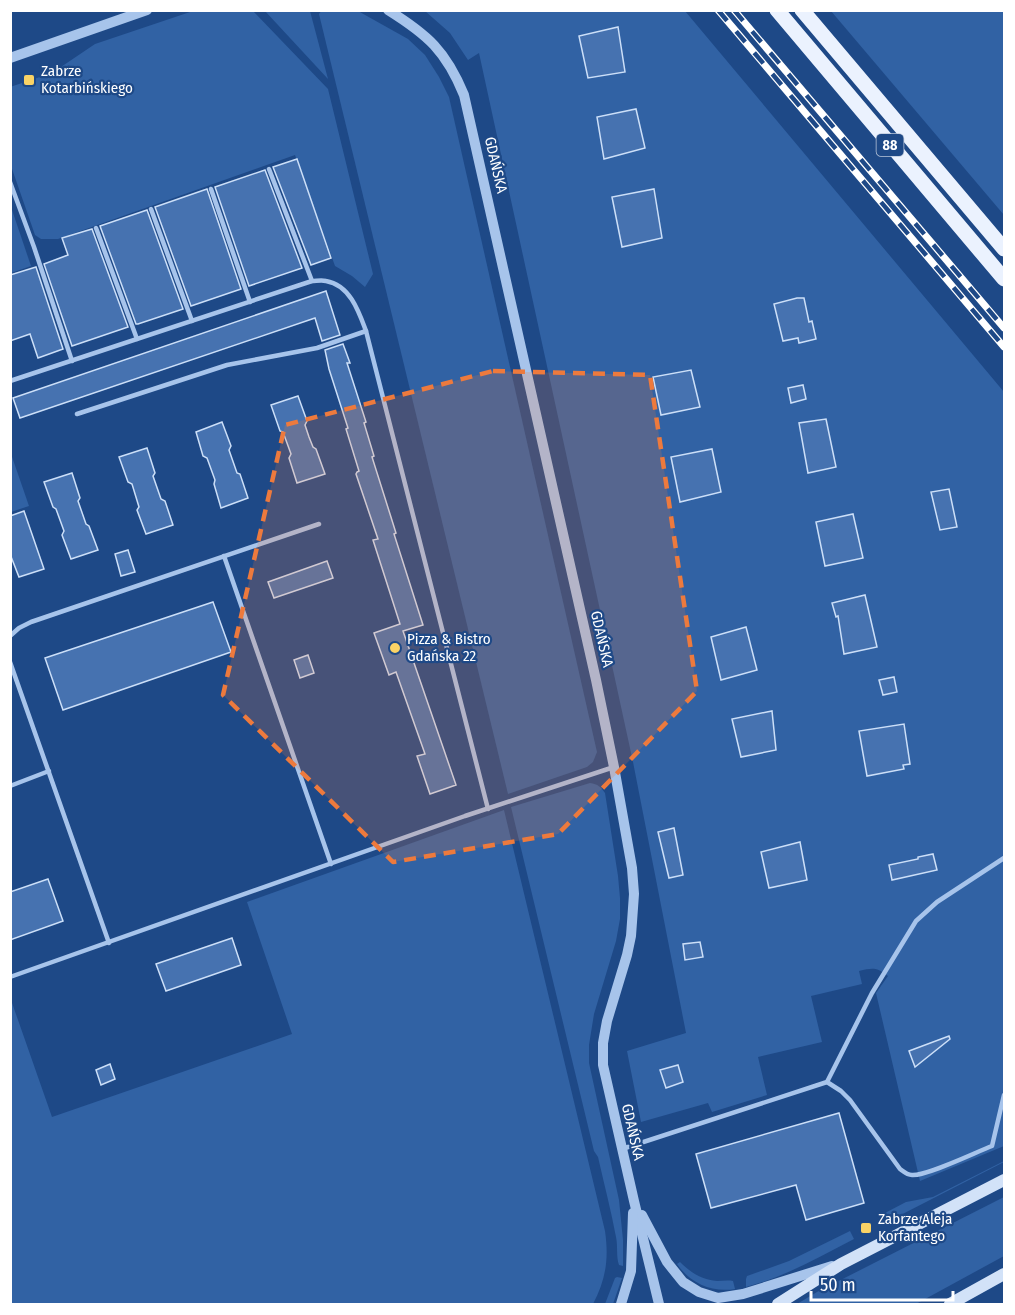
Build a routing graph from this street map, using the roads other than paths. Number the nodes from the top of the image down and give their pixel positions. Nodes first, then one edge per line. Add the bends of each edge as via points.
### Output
1 (147, 10) edge
2 (388, 10) edge
3 (777, 10) edge
4 (802, 10) edge
5 (10, 58) edge
6 (269, 169) dead end
7 (10, 182) edge
8 (211, 189) dead end
9 (151, 209) dead end
10 (96, 228) dead end
11 (1005, 249) edge
12 (1005, 279) edge
13 (312, 281) junction
14 (250, 302) junction
15 (192, 321) junction
16 (366, 331) junction
17 (137, 339) junction
18 (72, 361) junction
19 (10, 381) edge
20 (77, 414) dead end
21 (319, 524) dead end
22 (224, 556) junction
23 (10, 636) edge
24 (10, 662) edge
25 (614, 767) junction
26 (49, 771) junction
27 (10, 786) edge
28 (488, 809) junction
29 (1005, 858) edge
30 (331, 864) junction
31 (109, 943) junction
32 (10, 977) edge
33 (827, 1082) junction
34 (1005, 1095) edge
35 (622, 1149) junction
36 (1005, 1180) edge
37 (634, 1201) junction
38 (841, 1263) junction
39 (1005, 1274) edge
40 (621, 1305) edge
41 (659, 1305) edge
42 (778, 1305) edge
43 (950, 1305) edge

1 - 5 street
2 - 25 street, GDAŃSKA via 435,46 447,60 464,95
3 - 12 main road, 88
4 - 11 main road, 88
6 - 13 lane
7 - 18 lane
8 - 14 lane
9 - 15 lane
10 - 17 lane
13 - 14 lane
13 - 16 lane via 327,281 344,290 355,304
14 - 15 lane
15 - 17 lane
16 - 20 lane via 316,348 227,365
16 - 28 lane
17 - 18 lane
18 - 19 lane
21 - 22 lane
22 - 23 lane via 31,622
22 - 30 lane
24 - 26 lane
25 - 28 lane
25 - 35 street, GDAŃSKA via 634,894 632,936 607,1021 602,1054
26 - 27 lane
26 - 31 lane
28 - 30 lane
29 - 33 lane via 937,902 916,921 872,993
30 - 31 lane
31 - 32 lane
33 - 34 lane via 850,1100 900,1169 915,1175 993,1146
33 - 35 lane
35 - 37 street, GDAŃSKA
36 - 38 main road
37 - 38 street via 667,1262 683,1282 717,1298 743,1294
37 - 40 street via 631,1272
37 - 41 street, GDAŃSKA
38 - 42 main road
39 - 43 main road

